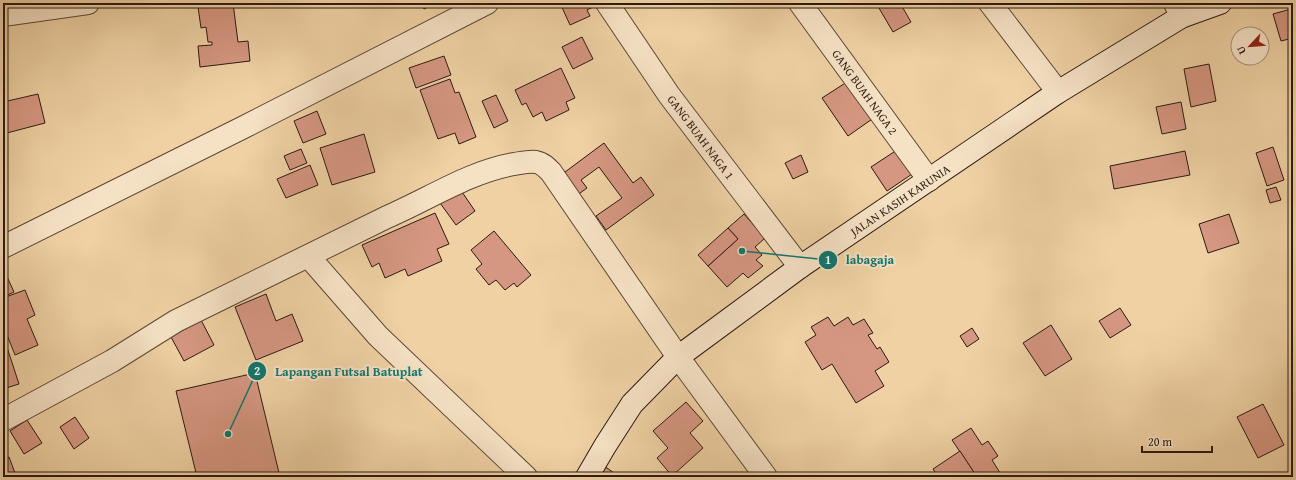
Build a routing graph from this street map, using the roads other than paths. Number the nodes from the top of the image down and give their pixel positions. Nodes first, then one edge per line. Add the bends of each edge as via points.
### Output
1 (88, 3) edge
2 (487, 3) edge
3 (607, 3) edge
4 (800, 3) edge
5 (990, 3) edge
6 (1220, 3) edge
7 (1178, 10) edge
8 (3, 16) edge
9 (1058, 92) junction
10 (929, 180) junction
11 (3, 247) edge
12 (309, 256) junction
13 (800, 267) junction
14 (678, 357) junction
15 (3, 420) edge
16 (526, 477) edge
17 (587, 477) edge
18 (766, 477) edge

1 - 8 street
2 - 11 street via 244,128
3 - 13 street, GANG BUAH NAGA 1 via 669,95
4 - 10 street, GANG BUAH NAGA 2
5 - 9 street
6 - 7 street, JALAN KASIH KARUNIA
7 - 9 street, JALAN KASIH KARUNIA
9 - 10 street, JALAN KASIH KARUNIA
10 - 13 street, JALAN KASIH KARUNIA
12 - 14 street via 473,176 508,165 536,162 551,172
12 - 15 street via 176,321 112,361
12 - 16 street via 378,336
13 - 14 street, JALAN KASIH KARUNIA
14 - 17 street, JALAN KASIH KARUNIA via 632,404
14 - 18 street

